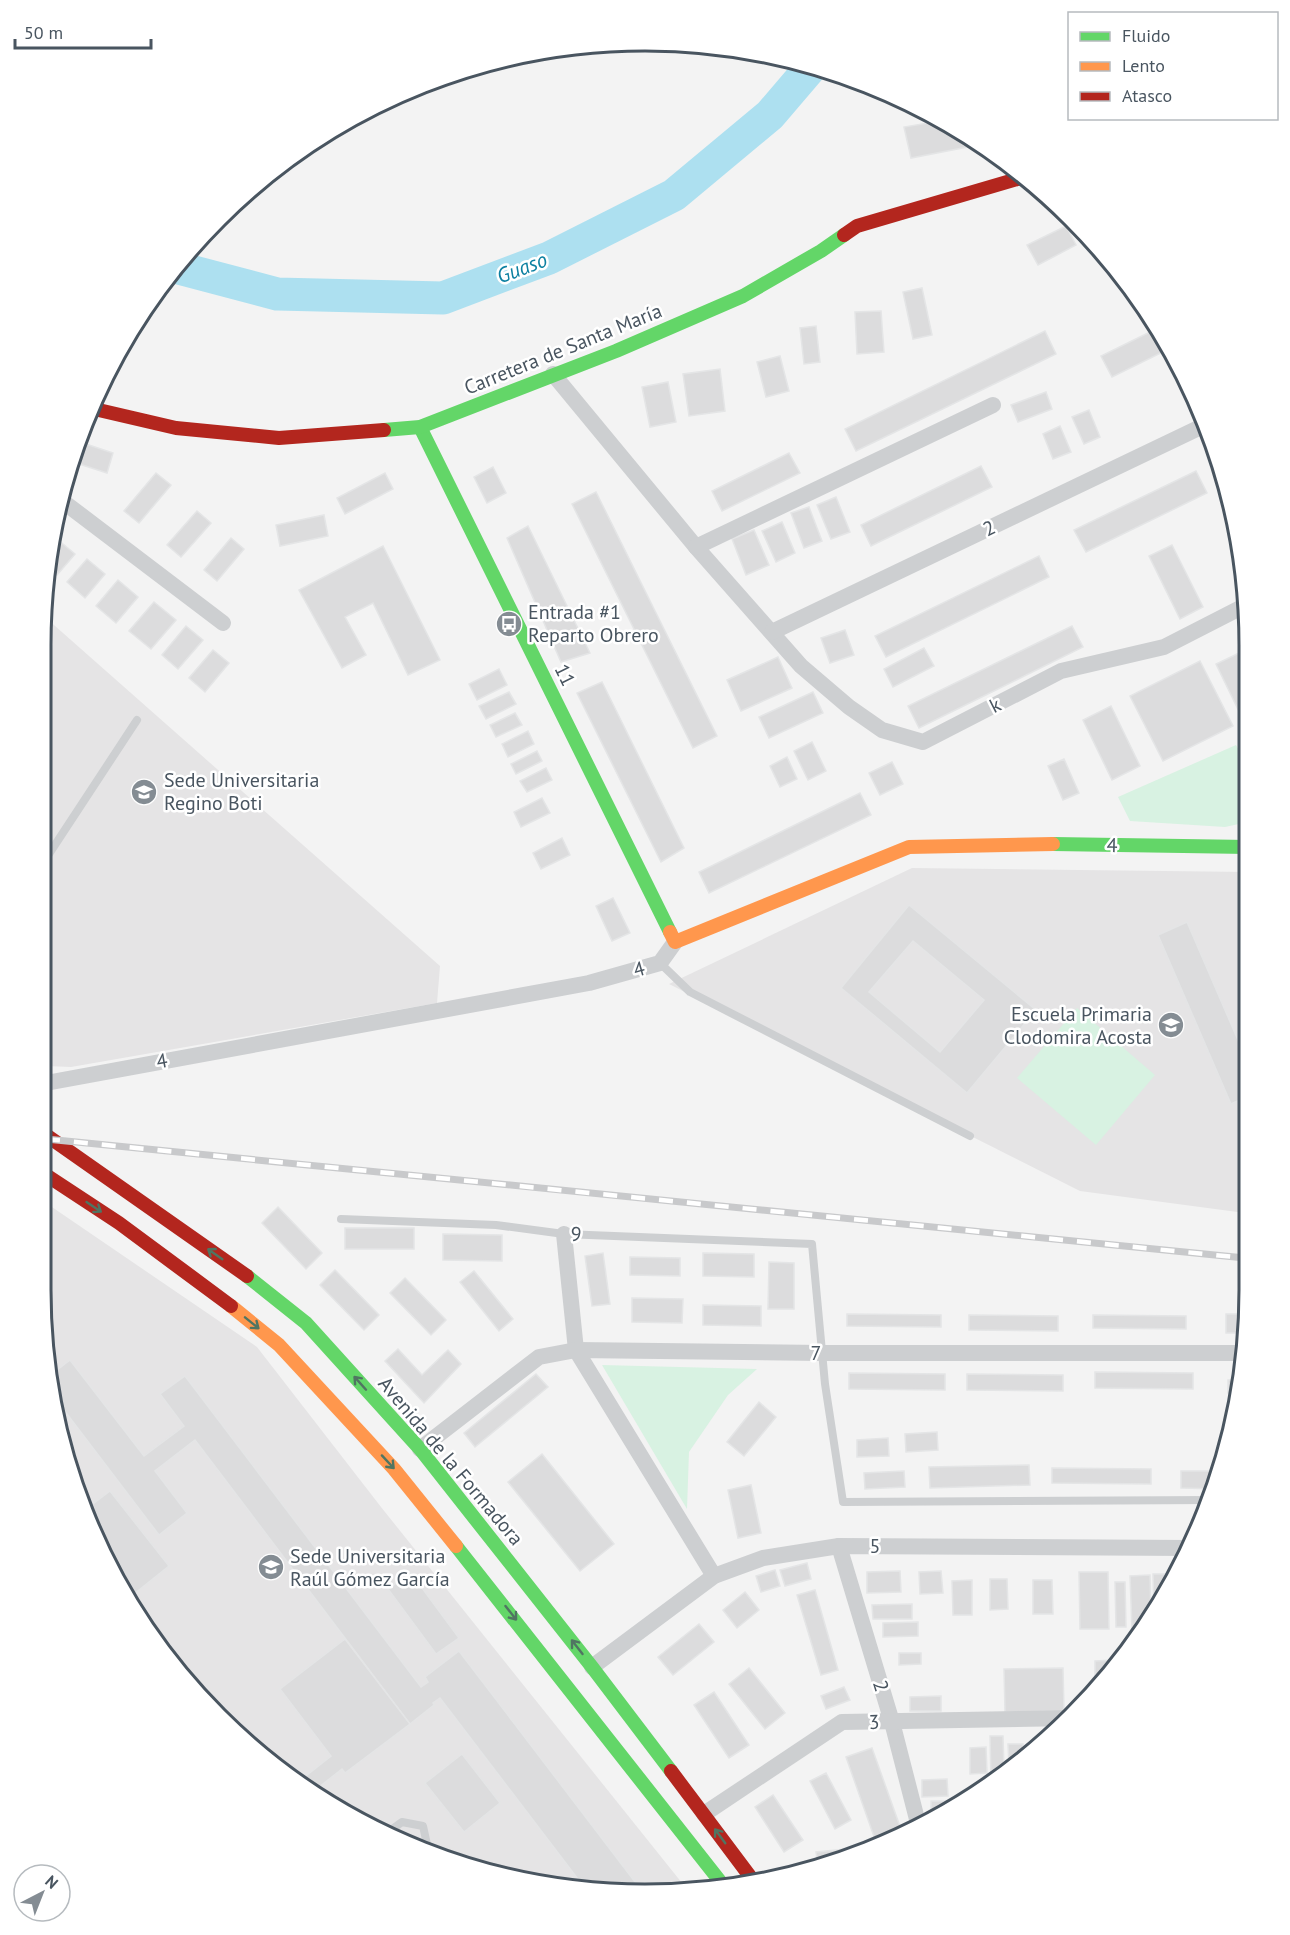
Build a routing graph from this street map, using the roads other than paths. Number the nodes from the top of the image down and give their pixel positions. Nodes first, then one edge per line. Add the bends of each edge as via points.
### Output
1 (1014, 180) edge
2 (553, 374) junction
3 (993, 405) dead end
4 (99, 410) edge
5 (420, 427) junction
6 (1198, 428) edge
7 (68, 505) edge
8 (696, 547) junction
9 (1238, 609) edge
10 (223, 623) dead end
11 (772, 632) junction
12 (137, 720) dead end
13 (1239, 847) edge
14 (51, 849) edge
15 (675, 942) junction
16 (660, 963) junction
17 (51, 1082) edge
18 (970, 1136) dead end
19 (51, 1138) edge
20 (51, 1178) edge
21 (341, 1219) dead end
22 (564, 1234) junction
23 (576, 1350) junction
24 (822, 1353) junction
25 (1236, 1353) edge
26 (420, 1449) junction
27 (1200, 1500) edge
28 (838, 1546) junction
29 (1180, 1548) edge
30 (714, 1576) junction
31 (592, 1667) junction
32 (1056, 1718) edge
33 (892, 1722) junction
34 (704, 1814) junction
35 (917, 1818) edge
36 (394, 1828) edge
37 (426, 1842) edge
38 (749, 1875) edge
39 (718, 1880) edge

1 - 2 street, Carretera de Santa María via 857,226 743,296
2 - 5 street, Carretera de Santa María
2 - 8 street, k
3 - 8 street
4 - 5 street, Carretera de Santa María via 176,428 279,438
5 - 15 street, 11
6 - 11 street, 2
7 - 10 street
8 - 11 street, k
9 - 11 street, k via 1164,646 1061,671 923,742 882,730 849,707 801,666
12 - 14 lane
13 - 15 street, 4 via 909,847
15 - 16 street, 4
16 - 17 street, 4 via 589,983
16 - 18 lane via 690,992
26 -> 19 street, Avenida de la Formadora via 306,1323 256,1282
20 -> 39 street via 119,1223 279,1345 394,1469
21 - 22 lane, 9 via 496,1225
22 - 23 street
22 - 24 lane, 9 via 812,1244
23 - 24 street, 7
23 - 26 street, 7 via 539,1357
23 - 30 street
24 - 25 street, 7
24 - 27 lane via 843,1502
31 -> 26 street, Avenida de la Formadora
28 - 29 street, 5
28 - 30 street, 5 via 763,1558
28 - 33 street, 2
30 - 31 street, 5
31 - 34 street, Avenida de la Formadora
32 - 33 street, 3
33 - 34 street, 3 via 842,1722
33 - 35 street, 2
38 -> 34 street, Avenida de la Formadora
36 - 37 lane via 402,1822 423,1826

